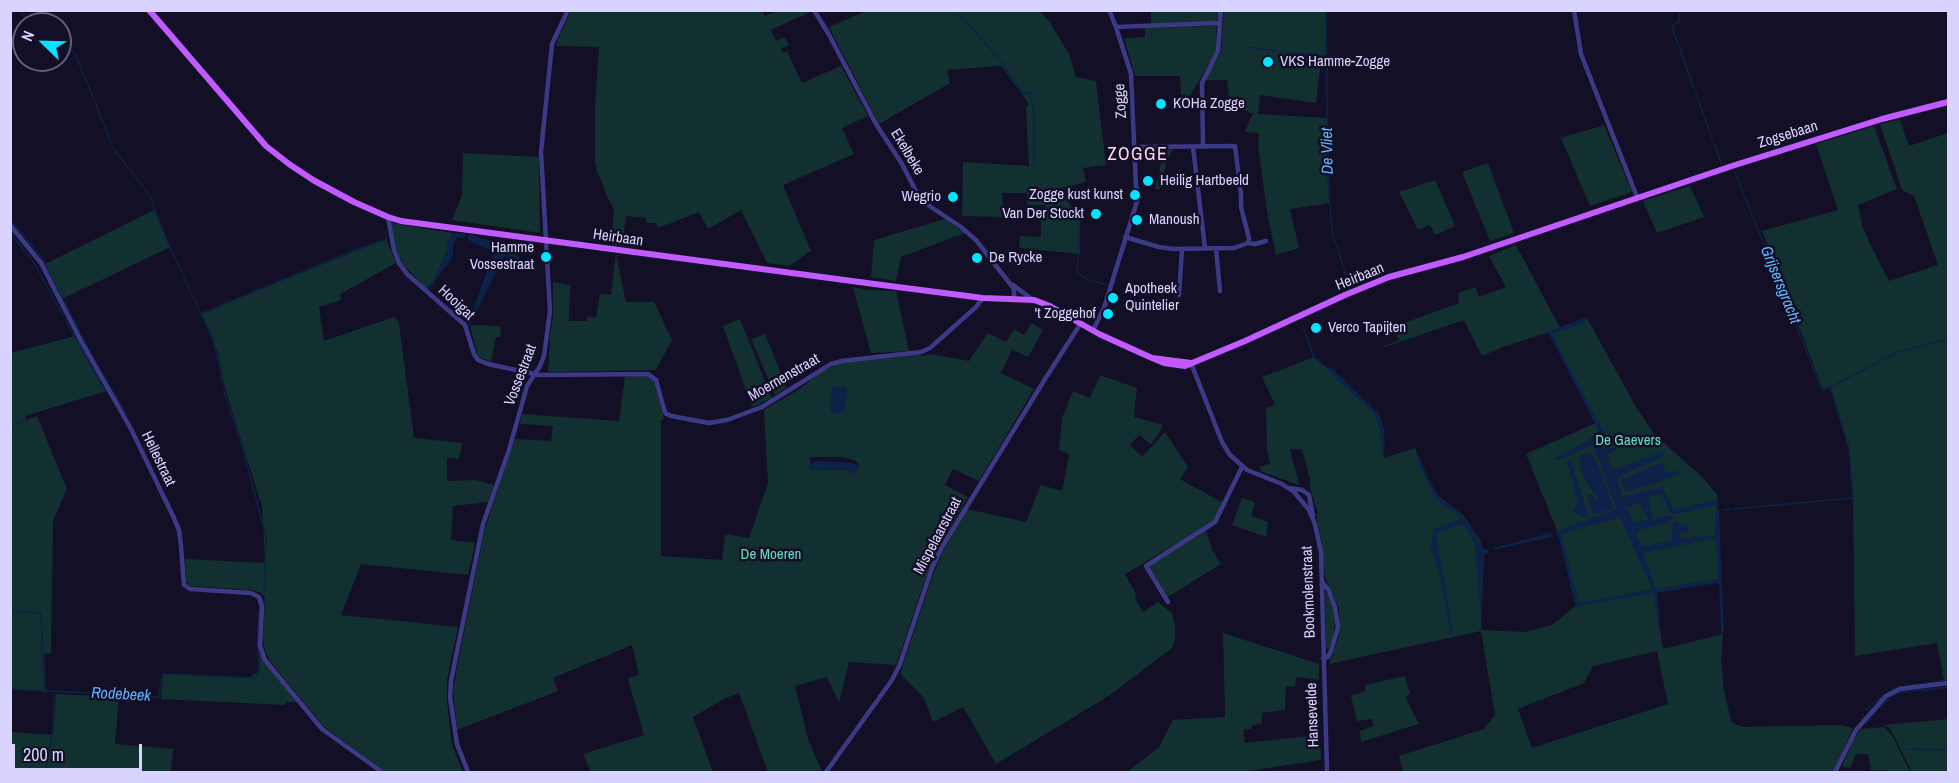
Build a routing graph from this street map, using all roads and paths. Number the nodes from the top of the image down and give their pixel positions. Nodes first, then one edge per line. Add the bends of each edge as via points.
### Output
1 (149, 10) edge
2 (568, 10) edge
3 (814, 10) edge
4 (1109, 10) edge
5 (1221, 10) edge
6 (1574, 10) edge
7 (1219, 23) junction
8 (1116, 27) junction
9 (1948, 102) edge
10 (1135, 147) junction
11 (1193, 147) junction
12 (1203, 147) junction
13 (1216, 181) dead end
14 (1197, 183) junction
15 (1637, 197) junction
16 (388, 217) junction
17 (10, 225) edge
18 (1543, 229) joint
19 (1125, 237) junction
20 (547, 241) junction
21 (1266, 241) dead end
22 (1248, 243) junction
23 (1205, 248) junction
24 (1216, 248) junction
25 (1182, 249) junction
26 (1008, 281) junction
27 (1220, 291) dead end
28 (1179, 295) dead end
29 (983, 298) junction
30 (1014, 299) junction
31 (1033, 300) junction
32 (1081, 323) junction
33 (1093, 330) junction
34 (1191, 363) junction
35 (533, 374) junction
36 (1242, 467) junction
37 (1288, 488) junction
38 (1313, 518) junction
39 (1322, 582) junction
40 (1168, 602) dead end
41 (1323, 658) junction
42 (1948, 683) edge
43 (382, 772) edge
44 (468, 772) edge
45 (826, 772) edge
46 (1327, 772) edge
47 (1835, 772) edge

1 - 16 main road, Heirbaan via 266,146 313,180
2 - 20 street, Vossestraat via 552,44 541,152
3 - 26 street, Ekelbeke via 918,195 976,240
4 - 8 street, Zogge
5 - 7 street
6 - 15 street via 1581,54
7 - 8 street
7 - 12 street via 1218,51 1203,81
8 - 10 street, Zogge via 1131,74
9 - 15 main road, Zogsebaan
10 - 11 street
10 - 19 street, Zogge via 1139,195
11 - 12 street
11 - 14 street
12 - 22 street via 1235,146
13 - 14 street
14 - 23 street
15 - 18 main road, Zogsebaan
16 - 20 main road, Heirbaan
16 - 35 street, Hooigat via 399,263 465,324 476,358
17 - 43 street, Hellestraat via 40,263 131,429 179,530 184,585 190,589 251,593 259,597 260,646 269,665 322,729
18 - 34 main road, Heirbaan via 1380,281
19 - 25 street
19 - 33 street, Zogge via 1104,308
20 - 29 main road, Heirbaan
20 - 35 street, Vossestraat via 550,317 544,356
21 - 22 street
22 - 24 street
23 - 24 street
23 - 25 street
24 - 27 street
25 - 28 street
26 - 30 street, Ekelbeke via 1015,292
26 - 31 street, Ekelbeke
29 - 30 main road, Heirbaan
29 - 35 street, Moernenstraat via 930,348 831,364 762,407 717,422 665,413 652,375
30 - 31 main road, Heirbaan
31 - 32 main road, Heirbaan
32 - 33 main road, Heirbaan
32 - 45 street, Mispelaarstraat via 942,547 891,680
33 - 34 main road, Heirbaan via 1152,358
34 - 36 street, Bookmolenstraat via 1224,447
35 - 44 street, Vossestraat via 478,543 451,681 457,744
36 - 37 street, Bookmolenstraat
36 - 40 street via 1215,522 1146,566
37 - 38 street, Bookmolenstraat
37 - 38 street via 1309,495
38 - 39 street, Bookmolenstraat via 1319,538
39 - 41 street, Bookmolenstraat
39 - 41 street via 1335,607 1338,627 1331,651
41 - 46 street, Hansevelde
42 - 47 street via 1896,690 1886,696 1850,739

